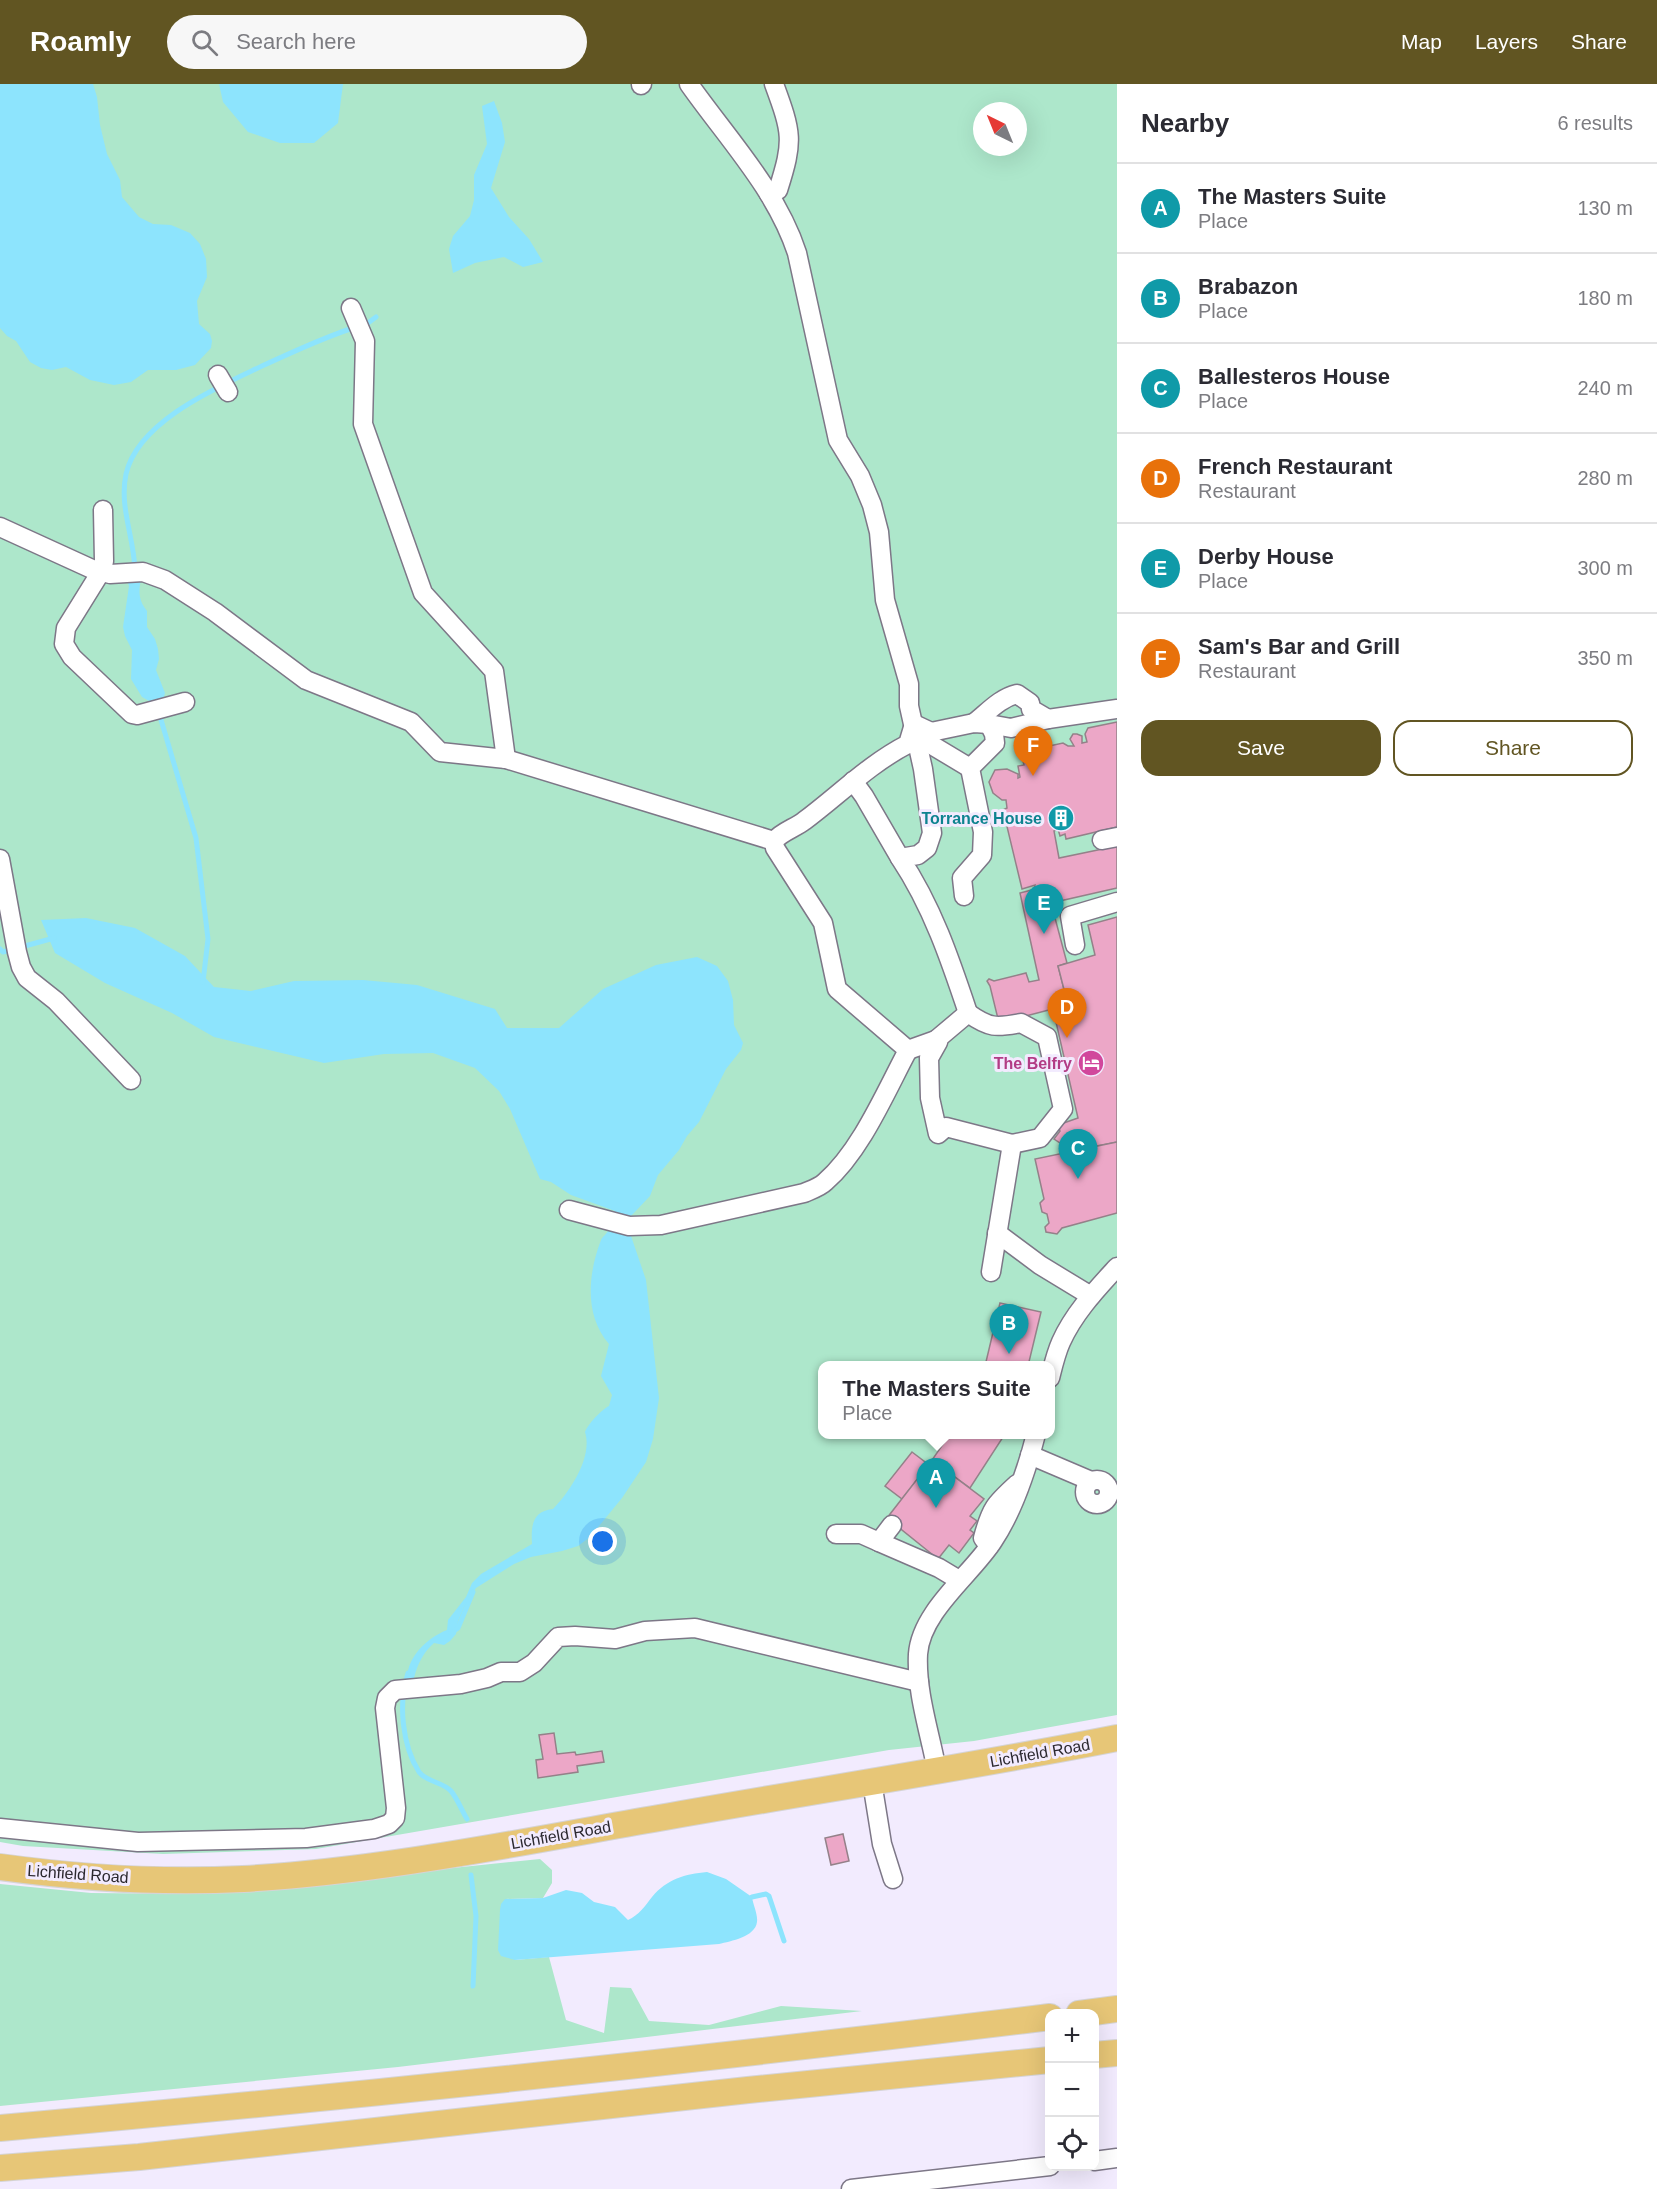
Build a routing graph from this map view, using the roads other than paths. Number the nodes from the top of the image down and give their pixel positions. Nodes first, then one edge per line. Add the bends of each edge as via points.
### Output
1 (689, 84) edge
2 (774, 84) edge
3 (774, 196) junction
4 (351, 308) dead end
5 (218, 375) dead end
6 (228, 392) dead end
7 (103, 510) dead end
8 (0, 527) edge
9 (102, 570) junction
10 (185, 702) dead end
11 (1117, 709) edge
12 (1048, 719) junction
13 (981, 723) junction
14 (1011, 728) junction
15 (921, 742) junction
16 (995, 743) junction
17 (506, 759) junction
18 (970, 768) junction
19 (853, 781) junction
20 (774, 841) junction
21 (900, 858) junction
22 (0, 859) edge
23 (964, 896) dead end
24 (1117, 902) edge
25 (1075, 945) dead end
26 (968, 1013) junction
27 (912, 1052) junction
28 (131, 1080) dead end
29 (1007, 1148) junction
30 (569, 1210) dead end
31 (997, 1233) junction
32 (1117, 1267) edge
33 (991, 1272) dead end
34 (1091, 1296) junction
35 (1055, 1361) edge
36 (1035, 1439) edge
37 (1030, 1455) junction
38 (1091, 1481) dead end
39 (892, 1525) dead end
40 (836, 1534) dead end
41 (879, 1542) junction
42 (959, 1580) junction
43 (920, 1682) junction
44 (1117, 1738) edge
45 (937, 1771) junction
46 (872, 1782) junction
47 (0, 1828) edge
48 (0, 1867) edge
49 (893, 1880) dead end
50 (1117, 2008) edge
51 (1099, 2011) edge
52 (1045, 2018) edge
53 (1117, 2053) edge
54 (1099, 2055) edge
55 (1045, 2060) edge
56 (0, 2128) edge
57 (1117, 2158) edge
58 (1099, 2160) edge
59 (1045, 2167) edge
60 (0, 2168) edge
61 (980, 2182) edge
62 (851, 2189) edge

1 - 3 street
2 - 3 street via 790,134 789,152
3 - 15 street via 797,253 838,440 872,505 879,532 885,600
4 - 17 street via 365,341 363,424 423,593 494,671
5 - 6 street
7 - 9 street
8 - 9 street
9 - 10 street via 66,628 64,644 72,657 127,711 136,715
9 - 17 street via 110,574 143,572 165,580 306,680 411,722 440,752
11 - 12 street
12 - 13 street via 1017,694 999,702
12 - 14 street
13 - 14 street
13 - 15 street
13 - 16 street via 994,734
14 - 16 street
15 - 18 street
15 - 19 street via 880,760
15 - 21 street via 932,833 927,848 918,855
16 - 18 street
17 - 20 street
18 - 23 street via 983,832 982,855 962,878
19 - 20 street
19 - 21 street
20 - 27 street via 823,923 837,989
21 - 26 street via 921,890
22 - 28 street via 14,938 27,978 56,1001
24 - 25 street via 1070,916
26 - 27 street via 936,1040
26 - 29 street via 997,1028 1021,1023 1047,1037 1063,1109 1040,1138
27 - 29 street via 930,1098 938,1134 946,1127
27 - 30 street via 840,1166 824,1183 804,1193 661,1225 629,1226
29 - 31 street
31 - 33 street
31 - 34 street
32 - 34 street
34 - 35 street via 1060,1343
36 - 37 street
37 - 38 street
37 - 42 street via 1005,1520 989,1546
39 - 41 street
40 - 41 street via 861,1534
41 - 42 street
42 - 43 street via 922,1635 918,1652
43 - 45 street
43 - 47 street via 695,1628 645,1631 615,1639 558,1637 534,1664 520,1672 395,1690 387,1698 396,1808 395,1818 389,1824 306,1838 180,1842 97,1840
44 - 45 highway, Lichfield Road
45 - 46 highway, Lichfield Road
46 - 48 highway, Lichfield Road via 302,1875 178,1880 105,1878
46 - 49 street via 882,1844
50 - 51 highway
52 - 56 highway via 821,2045
53 - 54 highway
55 - 60 highway via 140,2157
57 - 58 street
59 - 61 street
61 - 62 street

